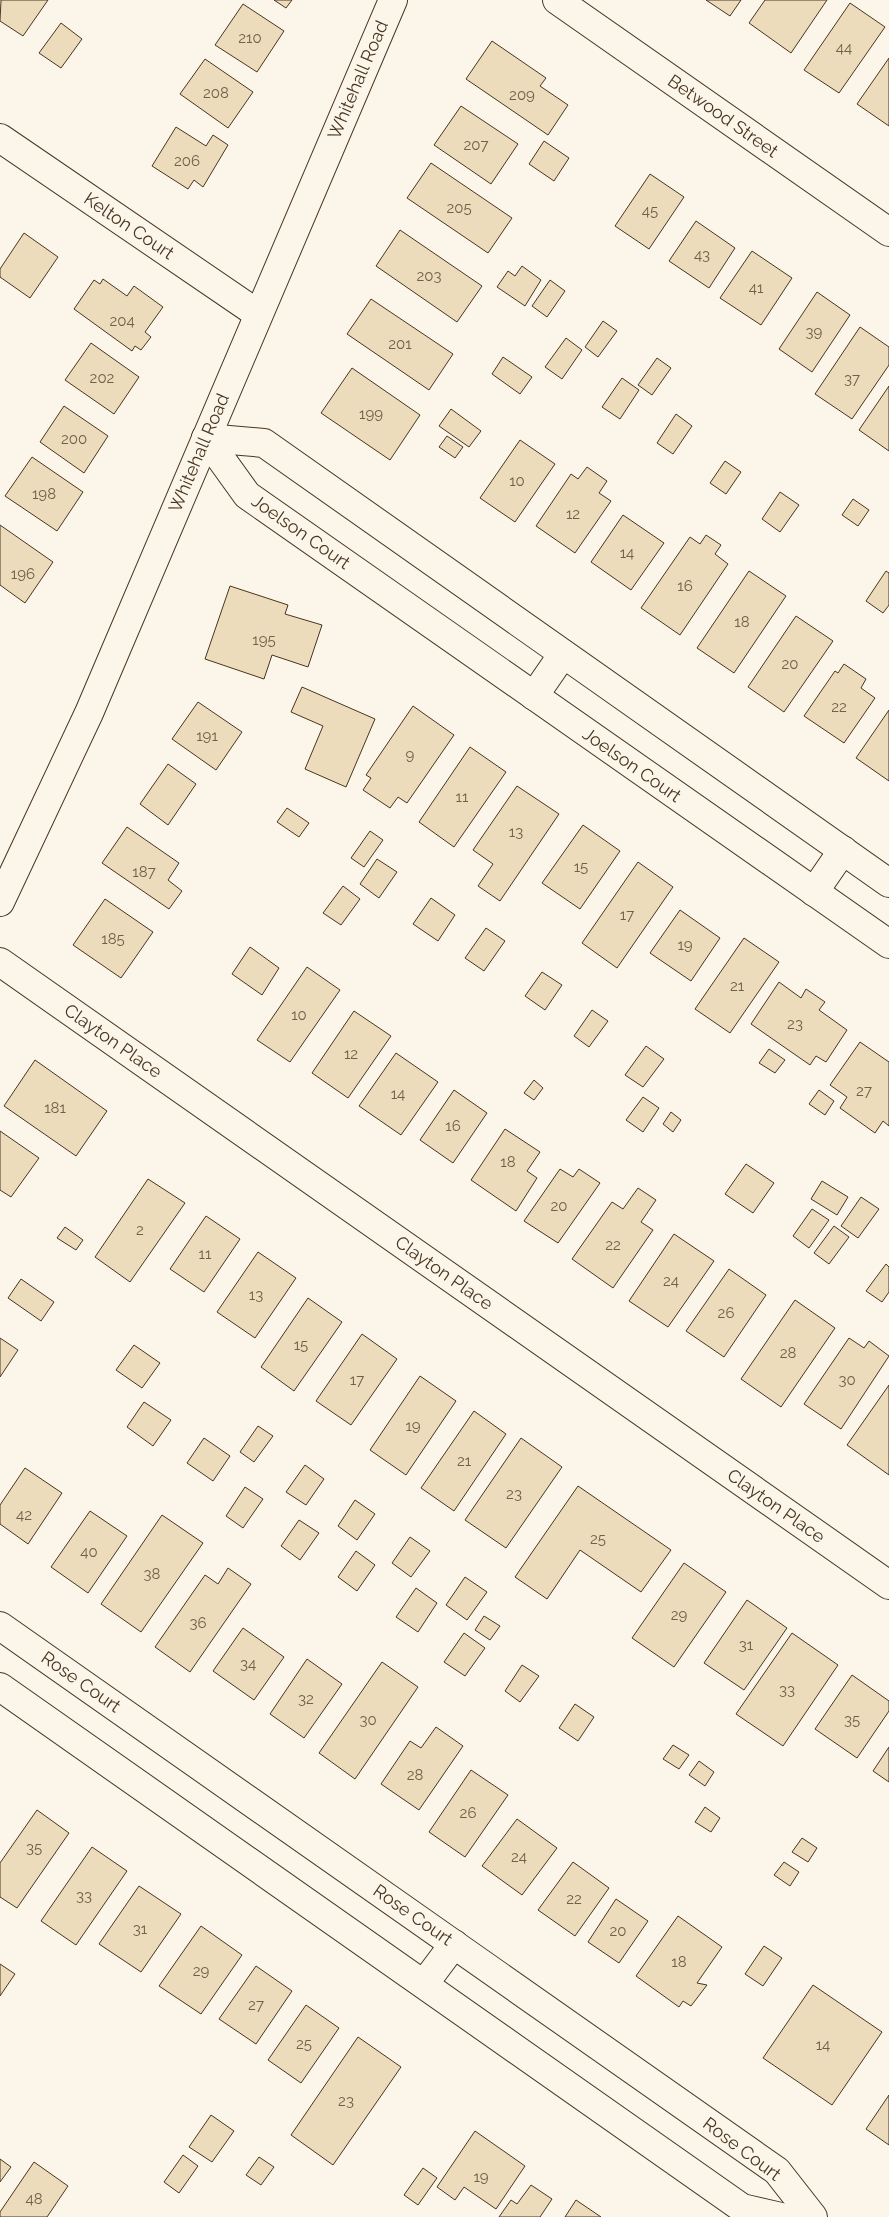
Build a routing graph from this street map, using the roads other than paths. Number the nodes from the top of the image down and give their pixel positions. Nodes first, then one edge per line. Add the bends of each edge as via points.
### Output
1 (393, 0) edge
2 (557, 0) edge
3 (0, 138) edge
4 (889, 232) edge
5 (258, 314) junction
6 (206, 438) junction
7 (563, 654) junction
8 (534, 696) junction
9 (843, 850) junction
10 (889, 882) edge
11 (814, 892) junction
12 (0, 902) edge
13 (889, 944) edge
14 (0, 962) edge
15 (889, 1585) edge
16 (0, 1626) edge
17 (0, 1686) edge
18 (454, 1944) junction
19 (424, 1984) junction
20 (781, 2217) edge
21 (813, 2217) edge

1 - 5 street, Whitehall Road
2 - 4 street, Betwood Street
3 - 5 street, Kelton Court
5 - 6 street, Whitehall Road
6 - 7 street via 264,443
6 - 8 street, Joelson Court via 247,495
6 - 12 street, Whitehall Road via 89,713
7 - 8 street
7 - 9 street
8 - 11 street, Joelson Court
9 - 10 street
9 - 11 street
11 - 13 street, Joelson Court
14 - 15 street, Clayton Place
16 - 18 street, Rose Court
17 - 19 street
18 - 19 street
18 - 21 street, Rose Court via 777,2171
19 - 20 street via 742,2208

